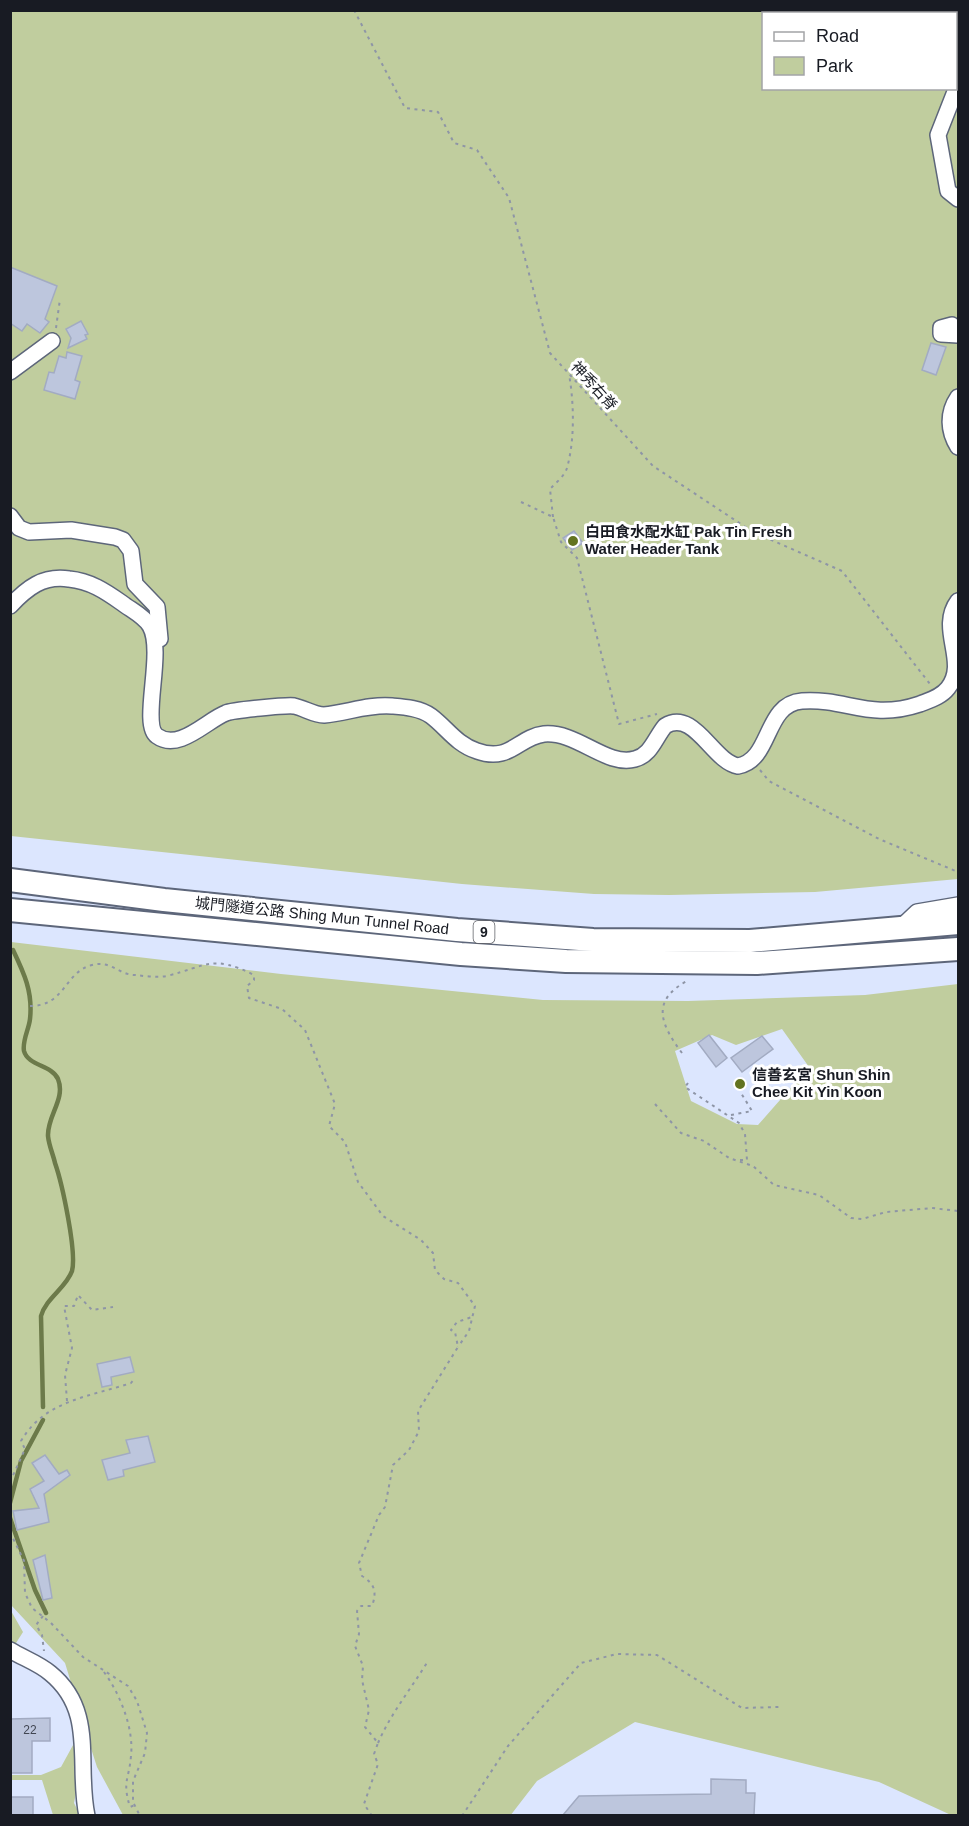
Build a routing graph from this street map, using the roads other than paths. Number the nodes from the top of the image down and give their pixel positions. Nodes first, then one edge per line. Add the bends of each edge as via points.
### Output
1 (956, 90) edge
2 (958, 199) edge
3 (52, 341) road end
4 (10, 372) edge
5 (958, 397) edge
6 (958, 447) edge
7 (10, 516) edge
8 (958, 601) edge
9 (10, 606) edge
10 (156, 657) junction
11 (10, 880) edge
12 (958, 905) edge
13 (10, 910) edge
14 (958, 923) edge
15 (899, 929) junction
16 (958, 949) edge
17 (914, 953) junction
18 (958, 960) edge
19 (10, 1650) edge
20 (87, 1815) edge

1 - 2 street via 938,139 948,190
3 - 4 street
5 - 6 street via 950,424
7 - 10 street via 19,528 29,532 71,530 116,537 125,543 131,551 135,584 159,612 160,643
8 - 10 street via 949,625 955,672 940,695 886,711 814,701 790,703 780,710 752,760 738,766 727,762 698,733 678,723 664,726 643,755 628,760 610,756 574,738 548,734 507,753 482,753 459,743 424,712 388,705 322,715 288,706 233,711 184,737 169,740 157,736 150,722
9 - 10 street via 27,589 44,580 64,578 90,584 146,621 154,636
11 - 15 highway, 城門隧道公路 Shing Mun Tunnel Road / 9 via 164,900 553,938 750,941
12 - 15 street via 917,912
13 - 17 highway, 城門隧道公路 Shing Mun Tunnel Road / 9 via 461,954 577,961 797,962
14 - 15 highway, 城門隧道公路 Shing Mun Tunnel Road / 9
16 - 17 highway, 城門隧道公路 Shing Mun Tunnel Road / 9
17 - 18 street
19 - 20 street via 48,1671 75,1703 82,1723

